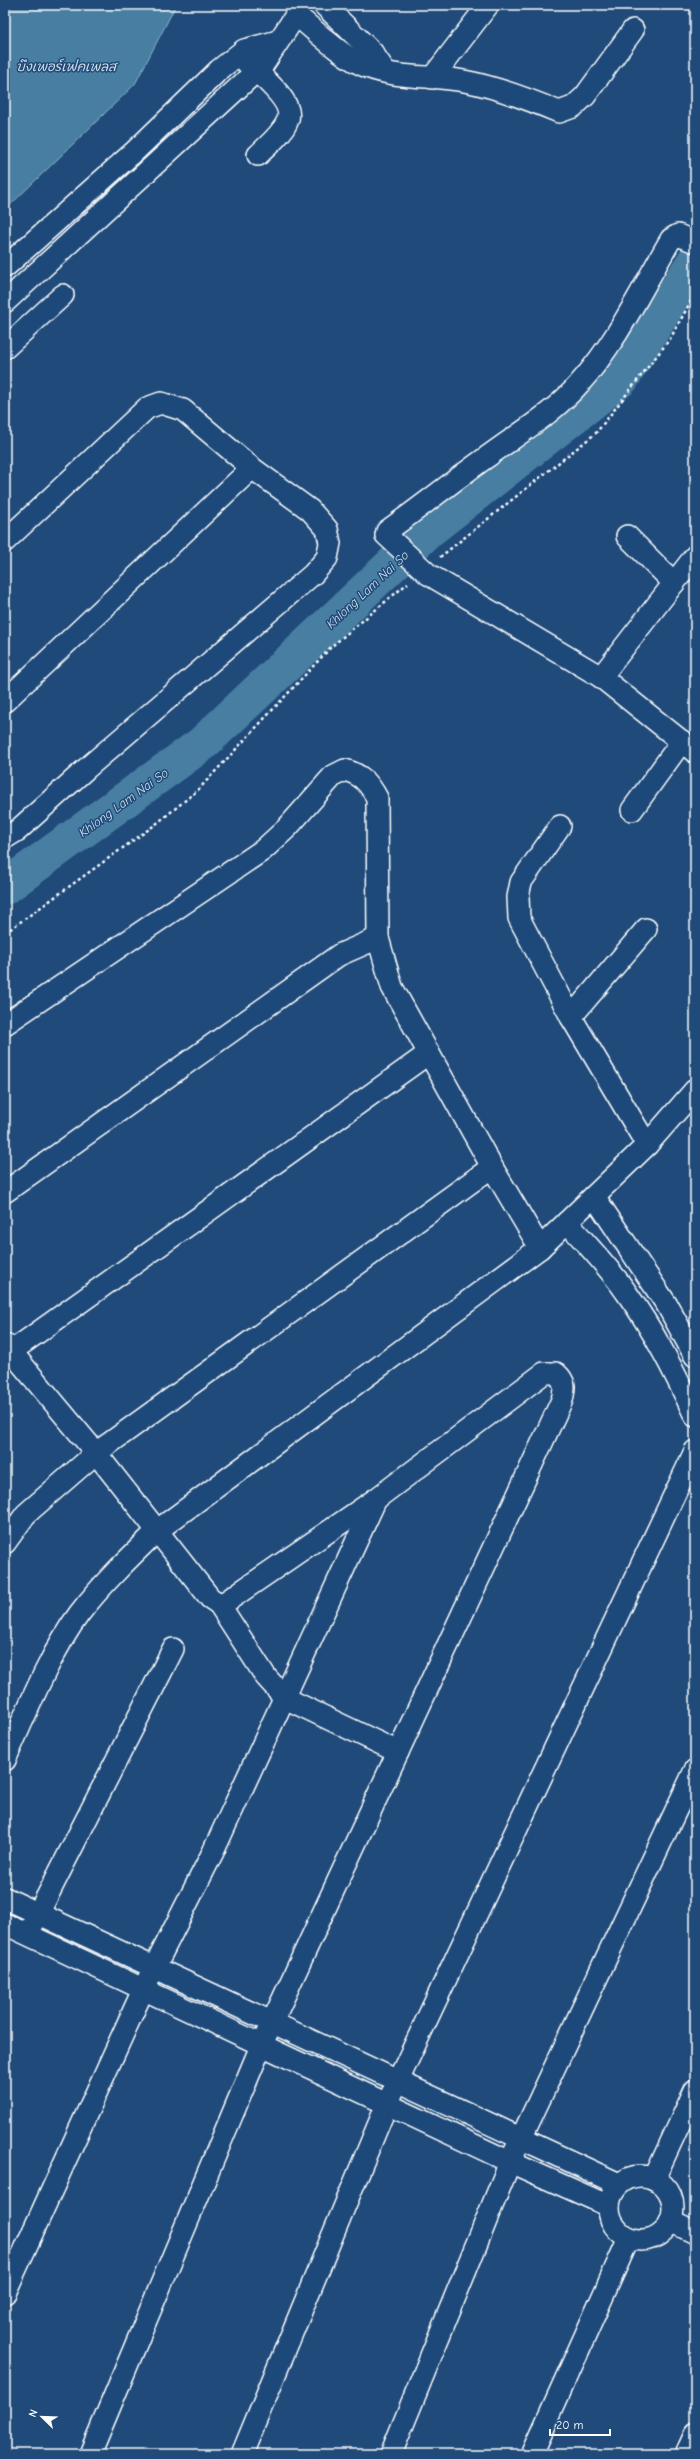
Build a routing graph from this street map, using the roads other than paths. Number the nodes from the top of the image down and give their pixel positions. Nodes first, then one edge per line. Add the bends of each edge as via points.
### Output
1 (324, 5) edge
2 (488, 5) edge
3 (298, 10) edge
4 (633, 30) dead end
5 (278, 41) junction
6 (238, 55) junction
7 (385, 71) junction
8 (256, 72) junction
9 (432, 78) junction
10 (258, 155) dead end
11 (39, 237) junction
12 (688, 239) edge
13 (55, 256) junction
14 (5, 267) edge
15 (63, 295) dead end
16 (5, 302) edge
17 (5, 348) edge
18 (252, 468) junction
19 (627, 536) dead end
20 (5, 541) edge
21 (695, 556) edge
22 (674, 583) junction
23 (600, 677) junction
24 (5, 701) edge
25 (688, 747) edge
26 (632, 810) dead end
27 (560, 826) dead end
28 (5, 838) edge
29 (646, 930) dead end
30 (378, 938) junction
31 (571, 1016) junction
32 (5, 1024) edge
33 (429, 1053) junction
34 (695, 1090) edge
35 (647, 1145) junction
36 (492, 1167) junction
37 (5, 1192) edge
38 (594, 1196) junction
39 (567, 1222) junction
40 (540, 1248) junction
41 (7, 1350) edge
42 (695, 1356) edge
43 (695, 1416) edge
44 (695, 1451) edge
45 (96, 1454) junction
46 (376, 1499) junction
47 (158, 1530) junction
48 (5, 1544) edge
49 (218, 1604) junction
50 (173, 1649) dead end
51 (285, 1698) junction
52 (398, 1752) junction
53 (5, 1760) edge
54 (695, 1770) edge
55 (5, 1898) edge
56 (38, 1914) junction
57 (6, 1926) edge
58 (28, 1935) junction
59 (154, 1968) junction
60 (143, 1990) junction
61 (272, 2023) junction
62 (261, 2046) junction
63 (398, 2081) junction
64 (695, 2090) edge
65 (387, 2104) junction
66 (521, 2138) junction
67 (510, 2162) junction
68 (654, 2179) junction
69 (619, 2184) junction
70 (609, 2206) junction
71 (670, 2220) junction
72 (695, 2233) edge
73 (629, 2238) junction
74 (5, 2293) edge
75 (695, 2434) edge
76 (90, 2454) edge
77 (242, 2454) edge
78 (391, 2454) edge
79 (532, 2454) edge
80 (686, 2454) edge

1 - 7 street via 372,52
2 - 9 street
3 - 5 street
3 - 7 street via 356,61
4 - 9 street via 585,96 573,107 559,112 490,86 462,80
5 - 6 street via 244,50
5 - 8 street via 263,66
6 - 8 street
6 - 11 street
7 - 9 street via 400,76
8 - 10 street via 282,97 289,110 289,121 284,129
8 - 13 street
11 - 13 street
11 - 14 street
12 - 23 street via 676,235 671,239 626,320 578,385 541,417 387,531 386,535 425,571
13 - 16 street
15 - 17 street
18 - 20 street via 183,410 161,402 147,408
18 - 24 street
18 - 28 street via 310,510 327,529 330,543 327,558 313,574 167,702 87,768 18,830
19 - 22 street
21 - 22 street
22 - 23 street
23 - 25 street
25 - 26 street
27 - 31 street via 521,882 518,897 519,918
29 - 31 street
30 - 32 street via 377,798 368,783 357,774 345,770 333,776 287,828 263,850
30 - 33 street via 392,987
30 - 37 street via 339,955
31 - 35 street
33 - 36 street
33 - 41 street
34 - 35 street
35 - 38 street
36 - 40 street
36 - 45 street
38 - 39 street
38 - 42 street via 667,1305
39 - 40 street
39 - 43 street via 625,1290 645,1319 672,1364
40 - 47 street
41 - 45 street
44 - 63 street
45 - 47 street
45 - 48 street via 26,1514
46 - 49 street via 227,1601
46 - 51 street
46 - 52 street via 544,1374 556,1373 562,1378 565,1386 562,1400
47 - 49 street via 210,1598
47 - 53 street via 109,1578 78,1616 51,1664
49 - 51 street via 266,1677
50 - 56 street
51 - 52 street
51 - 59 street via 213,1852
52 - 61 street
54 - 66 street
55 - 56 street
56 - 58 street
56 - 59 street
57 - 58 street
58 - 60 street
59 - 60 street
59 - 61 street
60 - 62 street
60 - 74 street
61 - 62 street
61 - 63 street
62 - 65 street
62 - 76 street
63 - 65 street
63 - 66 street
64 - 68 street
65 - 67 street
65 - 77 street
66 - 67 street
66 - 69 street
67 - 70 street
67 - 78 street
68 - 69 street via 642,2176 630,2178
68 - 71 street via 664,2186 670,2196
69 - 70 street via 611,2196
70 - 73 street via 610,2219 618,2230
71 - 72 street
71 - 73 street via 663,2231 653,2238
73 - 79 street
75 - 80 street

